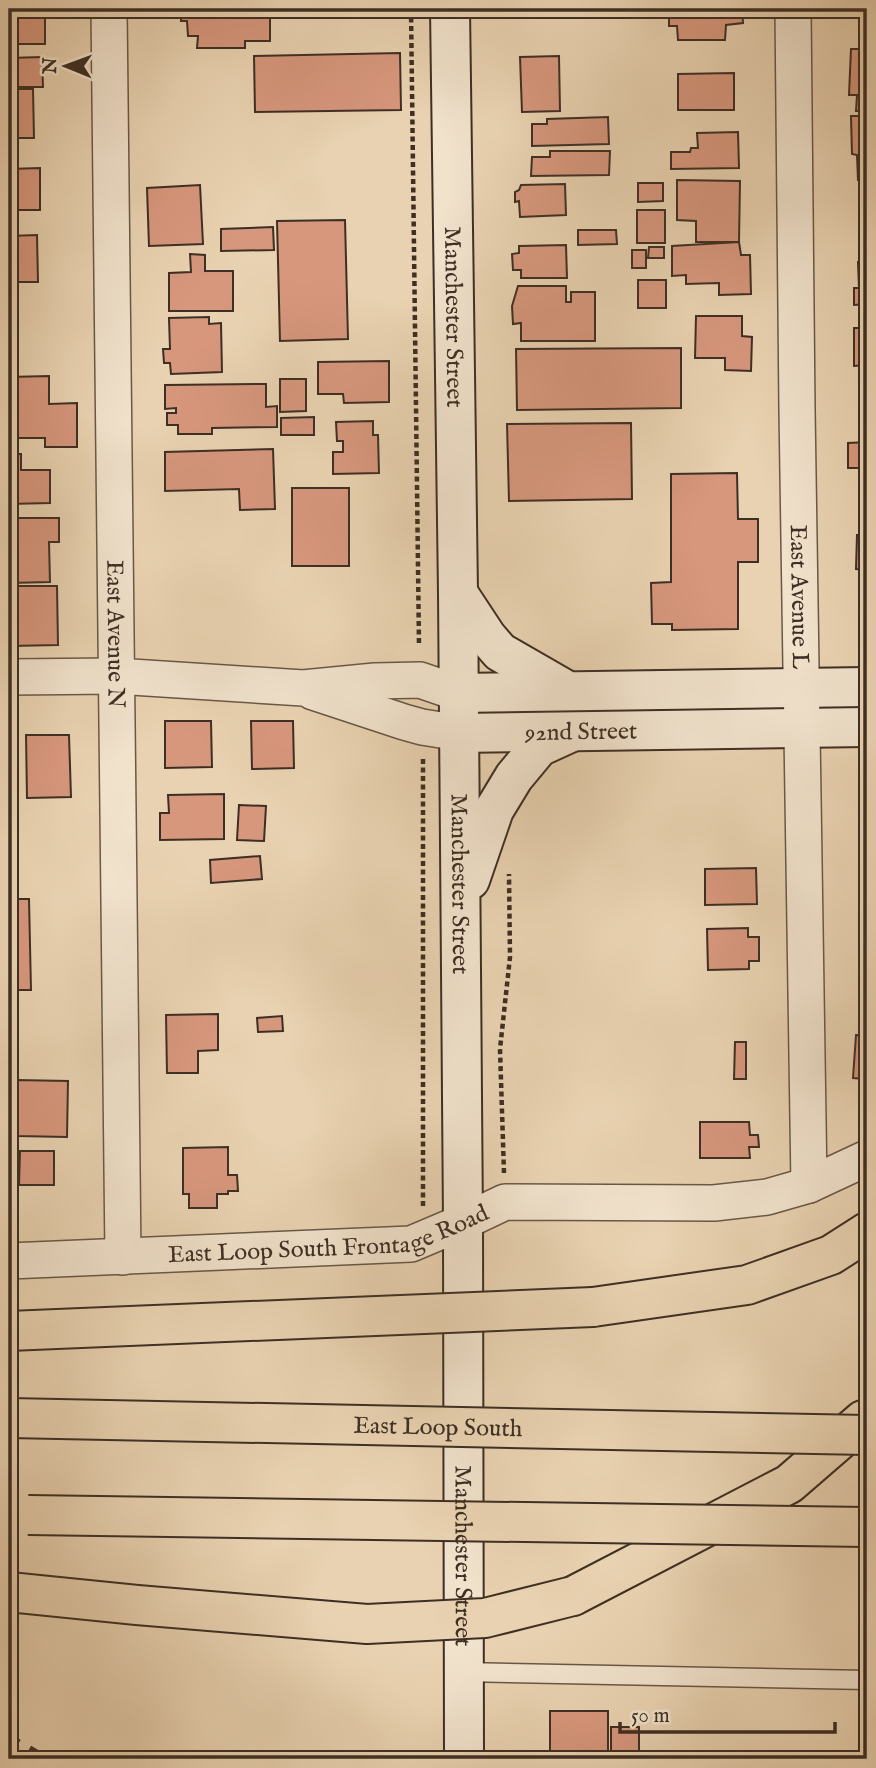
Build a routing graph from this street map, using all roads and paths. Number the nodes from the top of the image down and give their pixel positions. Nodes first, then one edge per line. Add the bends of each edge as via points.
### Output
1 (109, 9) edge
2 (411, 9) edge
3 (450, 9) edge
4 (793, 9) edge
5 (458, 593) junction
6 (419, 646) dead end
7 (116, 676) junction
8 (9, 677) edge
9 (802, 687) junction
10 (867, 687) edge
11 (303, 688) junction
12 (568, 691) junction
13 (458, 693) junction
14 (867, 727) edge
15 (802, 728) junction
16 (572, 732) junction
17 (460, 733) junction
18 (423, 755) dead end
19 (509, 873) dead end
20 (460, 909) junction
21 (867, 1158) edge
22 (504, 1180) dead end
23 (809, 1185) junction
24 (423, 1206) dead end
25 (463, 1222) junction
26 (867, 1232) edge
27 (123, 1257) junction
28 (9, 1261) edge
29 (9, 1331) edge
30 (867, 1417) edge
31 (9, 1418) edge
32 (867, 1434) edge
33 (9, 1514) edge
34 (867, 1527) edge
35 (9, 1592) edge
36 (463, 1672) junction
37 (867, 1680) edge
38 (464, 1759) edge

1 - 7 street, East Avenue N
2 - 6 path
3 - 5 main road, Manchester Street
4 - 9 street, East Avenue L
5 - 12 main road via 500,652
5 - 13 main road, Manchester Street
7 - 8 street, 92nd Street
7 - 11 street, 92nd Street
7 - 27 street, East Avenue N
9 - 10 main road, 92nd Street
9 - 12 main road, 92nd Street
9 - 15 street, East Avenue L
11 - 13 street, 92nd Street via 420,680
11 - 17 street, 92nd Street via 404,722
12 - 13 main road, 92nd Street
13 - 17 main road, Manchester Street
14 - 15 main road, 92nd Street
15 - 16 main road, 92nd Street
15 - 23 street, East Avenue L
16 - 17 main road, 92nd Street
16 - 20 main road via 539,747 514,777 494,810
17 - 20 main road, Manchester Street
18 - 24 path
19 - 22 path via 510,957 500,1049
20 - 25 main road, Manchester Street
21 - 23 street, East Loop South Frontage Road
23 - 25 street, East Loop South Frontage Road via 767,1197 714,1203 505,1202
25 - 27 street, East Loop South Frontage Road via 411,1244
25 - 36 main road, Manchester Street
26 - 29 highway, bridge via 831,1255 747,1285 593,1307
27 - 28 street, East Loop South Frontage Road
30 - 35 highway, bridge via 789,1484 573,1596 485,1618 367,1624
31 - 32 highway, East Loop South, bridge
33 - 34 highway, bridge
36 - 37 lane
36 - 38 main road, Manchester Street

